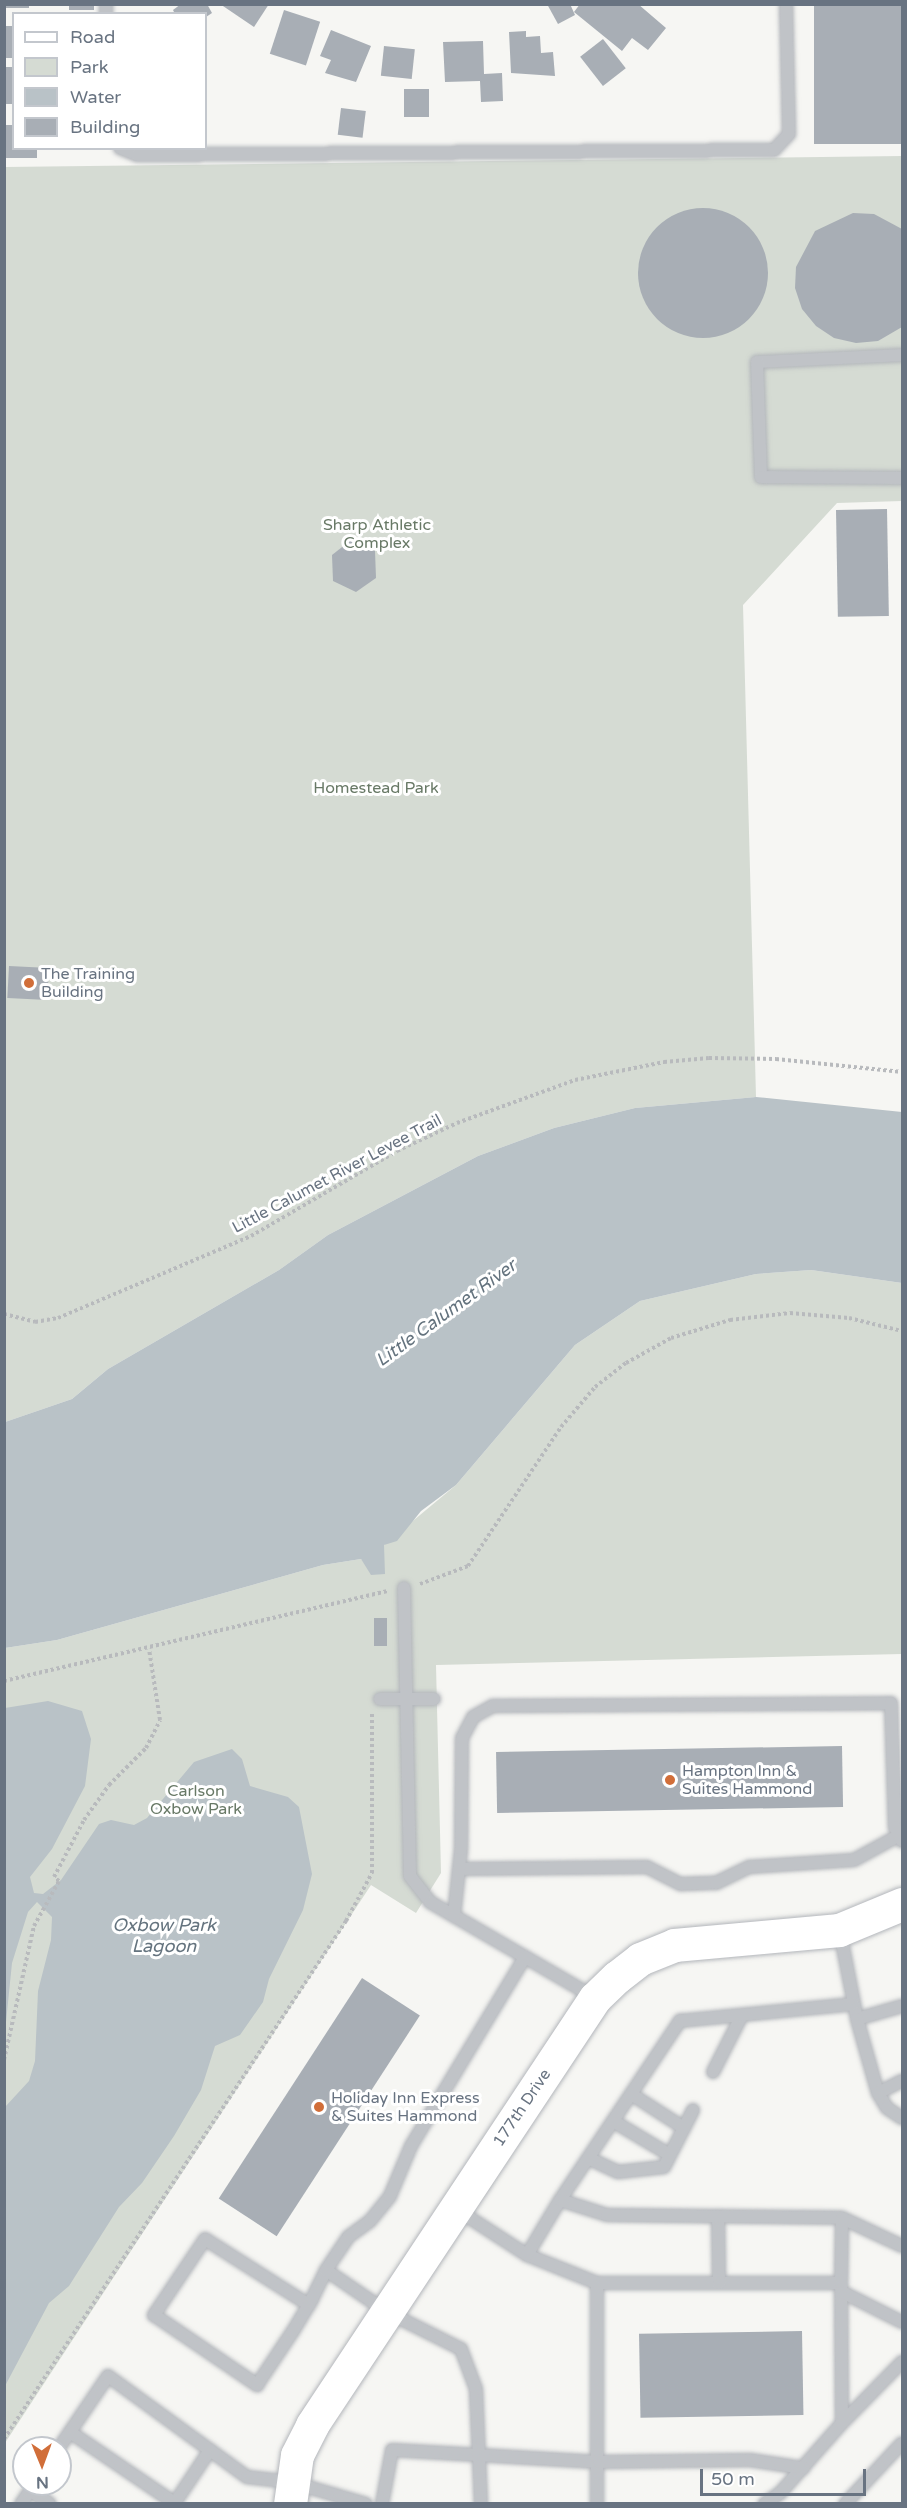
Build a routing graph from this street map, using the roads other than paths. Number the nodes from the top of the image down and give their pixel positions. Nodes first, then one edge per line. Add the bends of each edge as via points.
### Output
1 (786, 4) edge
2 (125, 150) edge
3 (903, 355) edge
4 (903, 478) edge
5 (404, 1588) road end
6 (380, 1699) road end
7 (405, 1699) junction
8 (434, 1699) dead end
9 (901, 1839) edge
10 (459, 1869) junction
11 (903, 1904) edge
12 (454, 1916) junction
13 (839, 1930) junction
14 (525, 1957) junction
15 (595, 1998) junction
16 (854, 2004) junction
17 (903, 2006) edge
18 (742, 2015) junction
19 (856, 2019) junction
20 (713, 2072) dead end
21 (903, 2081) edge
22 (878, 2093) junction
23 (631, 2094) junction
24 (693, 2110) dead end
25 (903, 2118) edge
26 (613, 2121) junction
27 (684, 2128) junction
28 (670, 2155) junction
29 (588, 2158) junction
30 (560, 2200) junction
31 (455, 2209) junction
32 (718, 2216) junction
33 (842, 2218) junction
34 (903, 2246) edge
35 (527, 2255) junction
36 (326, 2270) junction
37 (597, 2283) junction
38 (719, 2283) junction
39 (841, 2287) junction
40 (309, 2305) junction
41 (387, 2312) junction
42 (903, 2322) edge
43 (903, 2362) edge
44 (842, 2423) junction
45 (70, 2432) junction
46 (67, 2436) edge
47 (903, 2443) edge
48 (210, 2450) junction
49 (480, 2454) junction
50 (599, 2462) junction
51 (802, 2468) junction
52 (290, 2493) edge
53 (174, 2503) edge
54 (366, 2504) edge
55 (382, 2504) edge
56 (481, 2504) edge
57 (597, 2504) edge
58 (765, 2504) edge
59 (845, 2504) edge

1 - 2 lane via 789,135 774,150 137,155
3 - 4 lane via 757,362 761,477
5 - 7 lane via 408,1671
6 - 7 lane
7 - 8 lane
7 - 12 lane via 406,1864 421,1895
9 - 10 lane via 854,1860 749,1867 716,1883 681,1884 647,1867
9 - 10 lane via 891,1703 493,1706 472,1717 462,1738
10 - 12 lane
11 - 13 street, 177th Drive
12 - 14 lane
13 - 15 street, 177th Drive via 674,1945 640,1959
13 - 16 lane
14 - 15 lane
14 - 36 lane via 411,2146 390,2196 370,2221 348,2237
15 - 31 street, 177th Drive
16 - 18 lane
16 - 19 lane
17 - 19 lane
18 - 20 lane
18 - 23 lane via 680,2021
19 - 22 lane
21 - 22 lane
22 - 25 lane via 887,2108
23 - 26 lane
23 - 27 lane
24 - 27 lane
26 - 28 lane
26 - 29 lane
27 - 28 lane
28 - 29 lane via 664,2167 618,2172
29 - 30 lane
30 - 32 lane via 607,2215
30 - 35 lane
31 - 35 lane
31 - 41 street, 177th Drive
32 - 33 lane
32 - 38 lane
33 - 34 lane
33 - 39 lane
35 - 37 lane
36 - 40 lane
36 - 41 lane
37 - 38 lane
37 - 50 lane
38 - 39 lane
39 - 42 lane
39 - 44 lane
40 - 40 lane via 257,2385 154,2315 205,2239
41 - 49 lane via 461,2349 477,2389
41 - 52 street, 177th Drive via 312,2425 297,2454
43 - 44 lane
44 - 51 lane
45 - 46 lane
45 - 48 lane via 108,2376
45 - 53 lane
47 - 59 lane
48 - 52 lane via 247,2477
48 - 53 lane
49 - 50 lane
49 - 55 lane via 392,2450
49 - 56 lane
50 - 51 lane via 750,2460
50 - 57 lane
51 - 58 lane
52 - 54 lane

